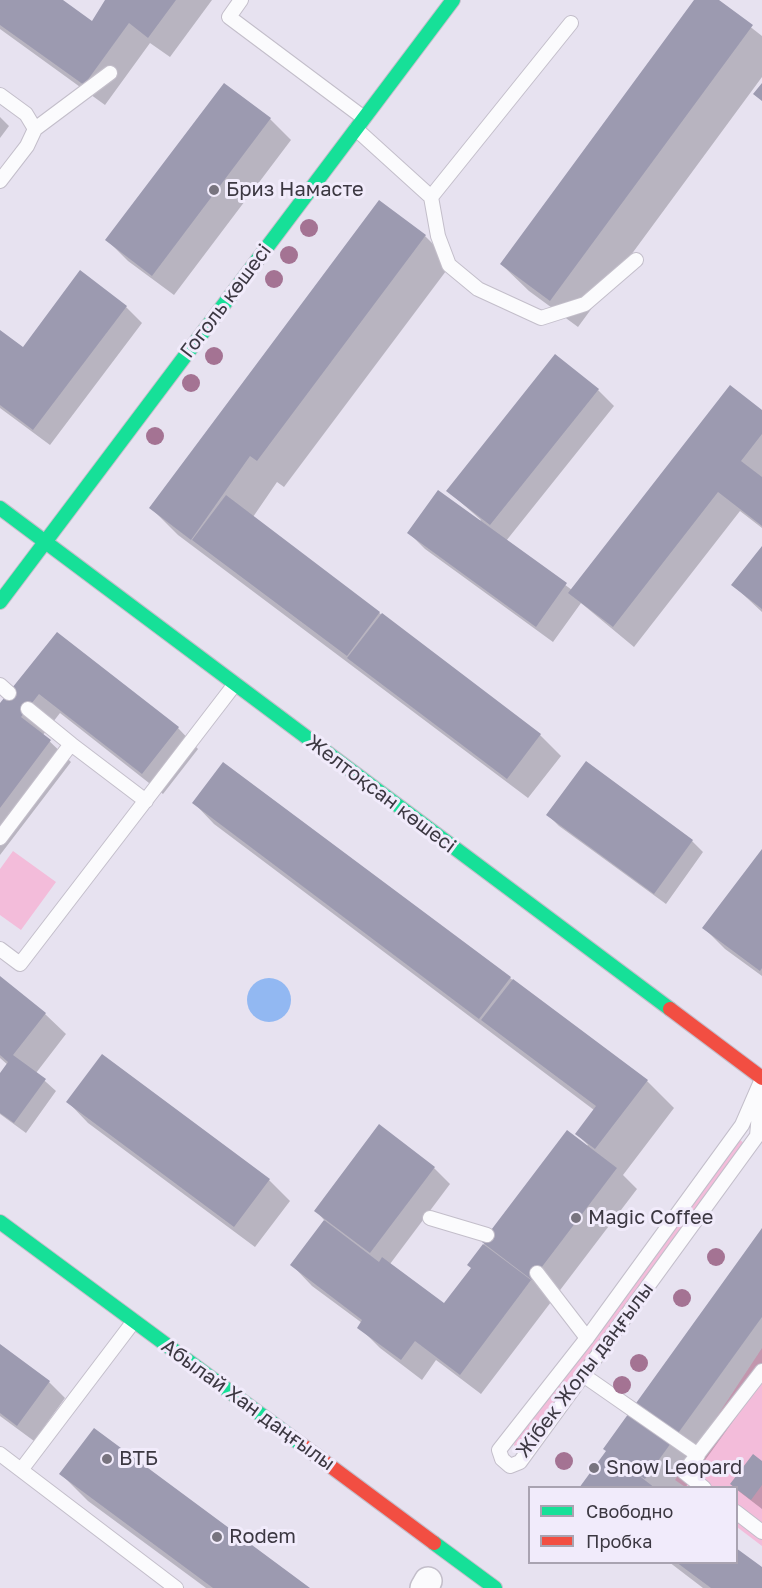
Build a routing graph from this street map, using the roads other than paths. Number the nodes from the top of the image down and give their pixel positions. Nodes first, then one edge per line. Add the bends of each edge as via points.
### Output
1 (241, 0) edge
2 (453, 0) edge
3 (572, 23) dead end
4 (110, 73) dead end
5 (0, 95) edge
6 (360, 123) junction
7 (35, 129) junction
8 (0, 181) edge
9 (431, 197) junction
10 (636, 260) dead end
11 (0, 508) edge
12 (45, 541) junction
13 (0, 602) edge
14 (235, 684) junction
15 (28, 709) dead end
16 (71, 744) junction
17 (146, 801) junction
18 (0, 838) edge
19 (0, 949) edge
20 (762, 1080) edge
21 (430, 1218) dead end
22 (0, 1222) edge
23 (487, 1235) dead end
24 (537, 1273) dead end
25 (134, 1321) junction
26 (587, 1338) junction
27 (762, 1371) edge
28 (582, 1375) junction
29 (0, 1454) edge
30 (698, 1455) junction
31 (21, 1470) junction
32 (702, 1486) edge
33 (738, 1514) edge
34 (762, 1532) edge
35 (176, 1588) edge
36 (495, 1588) edge

1 - 6 lane via 229,17
2 - 6 main road, Гоголь көшесі
3 - 9 lane
4 - 7 lane
5 - 7 lane via 26,114
6 - 9 lane
6 - 12 main road, Гоголь көшесі
7 - 8 lane
9 - 10 lane via 438,236 449,265 478,289 541,318 585,304
11 - 12 main road, Желтоқсан көшесі
12 - 13 main road, Гоголь көшесі
12 - 14 main road, Желтоқсан көшесі
14 - 17 lane
14 - 20 main road, Желтоқсан көшесі
15 - 16 lane
16 - 17 lane
16 - 18 lane
17 - 19 lane via 20,964
20 - 26 lane, Жібек Жолы даңғылы via 742,1125
20 - 28 lane, Жібек Жолы даңғылы via 757,1136
21 - 23 lane
22 - 25 main road, Абылай Хан даңғылы
24 - 26 lane
25 - 31 lane
25 - 36 main road, Абылай Хан даңғылы
26 - 28 lane, Жібек Жолы даңғылы via 499,1450 510,1466 520,1462
27 - 30 lane
28 - 30 lane
29 - 31 lane
30 - 32 lane via 684,1472
31 - 35 lane
33 - 34 lane

